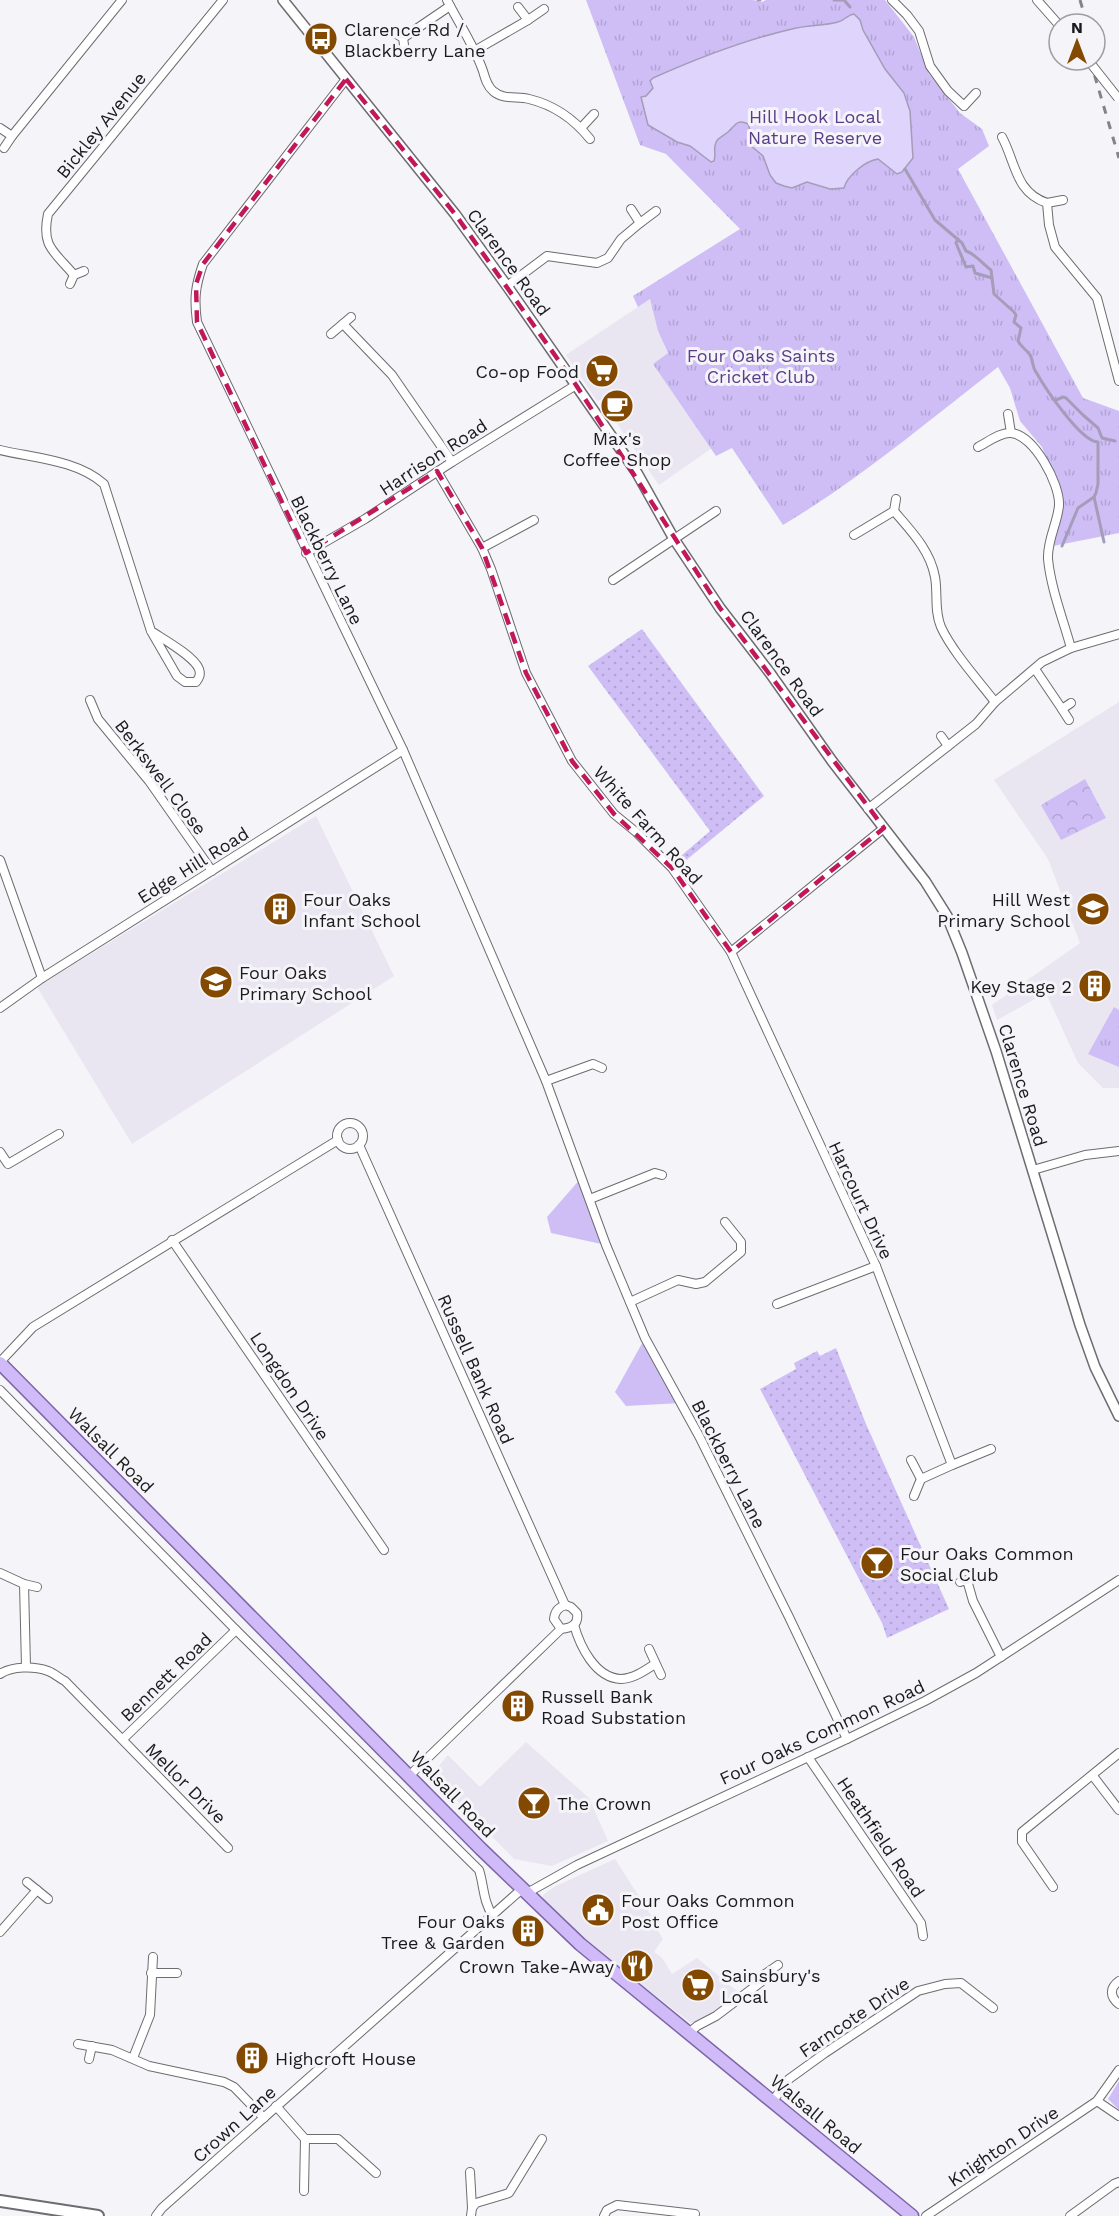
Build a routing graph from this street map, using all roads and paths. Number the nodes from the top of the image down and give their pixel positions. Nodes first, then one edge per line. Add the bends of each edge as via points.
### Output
1 (122, 0) edge
2 (223, 0) edge
3 (283, 0) edge
4 (892, 0) edge
5 (1037, 0) edge
6 (448, 3) edge
7 (518, 7) dead end
8 (544, 9) dead end
9 (1048, 12) edge
10 (528, 20) junction
11 (393, 32) dead end
12 (404, 38) junction
13 (476, 50) junction
14 (405, 52) dead end
15 (1098, 72) edge
16 (346, 79) junction
17 (976, 93) dead end
18 (1119, 99) edge
19 (594, 114) dead end
20 (0, 128) edge
21 (581, 128) junction
22 (12, 136) junction
23 (1002, 137) dead end
24 (590, 139) dead end
25 (4, 148) dead end
26 (1063, 200) dead end
27 (1047, 203) junction
28 (631, 209) dead end
29 (656, 212) dead end
30 (639, 224) junction
31 (84, 271) dead end
32 (74, 275) junction
33 (70, 284) dead end
34 (507, 286) junction
35 (351, 317) dead end
36 (343, 324) junction
37 (331, 334) dead end
38 (1119, 381) edge
39 (576, 385) junction
40 (1008, 414) dead end
41 (1011, 433) junction
42 (978, 447) dead end
43 (0, 450) edge
44 (452, 462) junction
45 (437, 471) junction
46 (896, 499) dead end
47 (716, 511) dead end
48 (894, 511) junction
49 (534, 520) dead end
50 (854, 535) dead end
51 (674, 539) junction
52 (482, 548) junction
53 (306, 553) junction
54 (613, 580) dead end
55 (151, 631) junction
56 (1119, 634) edge
57 (1071, 648) junction
58 (1035, 669) junction
59 (90, 700) dead end
60 (994, 702) junction
61 (1071, 703) dead end
62 (1062, 709) junction
63 (1069, 720) dead end
64 (941, 736) dead end
65 (948, 746) junction
66 (403, 750) junction
67 (868, 809) junction
68 (884, 828) junction
69 (0, 860) edge
70 (212, 871) junction
71 (731, 951) junction
72 (42, 978) junction
73 (0, 1008) edge
74 (602, 1068) dead end
75 (546, 1081) junction
76 (59, 1134) dead end
77 (338, 1140) junction
78 (359, 1145) junction
79 (1119, 1151) edge
80 (0, 1152) edge
81 (1033, 1170) junction
82 (662, 1175) dead end
83 (590, 1199) junction
84 (725, 1222) dead end
85 (172, 1240) junction
86 (876, 1266) junction
87 (630, 1302) junction
88 (777, 1304) dead end
89 (0, 1363) edge
90 (0, 1390) edge
91 (1119, 1416) edge
92 (991, 1449) dead end
93 (911, 1460) dead end
94 (952, 1465) junction
95 (921, 1479) junction
96 (914, 1496) dead end
97 (384, 1550) dead end
98 (0, 1573) edge
99 (967, 1579) dead end
100 (1119, 1580) edge
101 (24, 1584) junction
102 (37, 1587) dead end
103 (565, 1605) junction
104 (574, 1625) junction
105 (561, 1629) junction
106 (236, 1630) junction
107 (649, 1649) dead end
108 (1001, 1657) junction
109 (655, 1664) junction
110 (26, 1667) junction
111 (0, 1674) edge
112 (661, 1675) dead end
113 (123, 1739) junction
114 (847, 1739) junction
115 (1119, 1753) edge
116 (808, 1757) junction
117 (410, 1775) junction
118 (1092, 1776) junction
119 (1119, 1810) edge
120 (228, 1848) dead end
121 (27, 1882) dead end
122 (1053, 1887) dead end
123 (37, 1890) junction
124 (525, 1890) junction
125 (48, 1899) dead end
126 (493, 1916) junction
127 (0, 1932) edge
128 (923, 1936) dead end
129 (153, 1956) dead end
130 (778, 1965) dead end
131 (151, 1973) junction
132 (177, 1973) dead end
133 (1119, 1981) edge
134 (1119, 2004) edge
135 (993, 2008) dead end
136 (689, 2033) junction
137 (78, 2044) dead end
138 (92, 2046) junction
139 (133, 2058) junction
140 (89, 2059) dead end
141 (1119, 2070) edge
142 (1097, 2101) junction
143 (772, 2102) junction
144 (276, 2106) junction
145 (1119, 2116) edge
146 (264, 2118) junction
147 (305, 2139) junction
148 (542, 2139) dead end
149 (470, 2172) dead end
150 (376, 2173) dead end
151 (1119, 2182) edge
152 (304, 2191) dead end
153 (0, 2201) edge
154 (471, 2212) edge
155 (695, 2214) dead end
156 (98, 2216) edge
157 (156, 2216) edge
158 (604, 2216) edge
159 (912, 2216) edge
160 (926, 2216) edge
161 (1070, 2216) edge

1 - 22 street
2 - 32 street, Bickley Avenue via 48,214 44,232 47,243
3 - 16 street, Clarence Road
4 - 17 street via 919,31 930,66 948,91 964,106
5 - 9 street
6 - 12 street
6 - 13 street
7 - 10 street
8 - 10 street
10 - 13 street
11 - 12 street
12 - 14 street
13 - 21 street via 494,93 549,105
15 - 18 street, bridge
16 - 34 street, Clarence Road via 455,214
16 - 53 street, Blackberry Lane via 203,264 194,300 197,322
19 - 21 street
20 - 22 street
21 - 24 street
22 - 25 street
23 - 27 street via 1024,188
26 - 27 street
27 - 38 street via 1055,247 1097,298
28 - 30 street
29 - 30 street
30 - 34 street via 621,239 609,258 597,263 547,255
31 - 32 street
32 - 33 street
34 - 39 street, Clarence Road
35 - 36 street
36 - 37 street
36 - 44 street via 392,375
39 - 44 street, Harrison Road
39 - 51 street, Clarence Road via 637,473
40 - 41 street
41 - 42 street via 1003,433
41 - 57 street via 1034,445 1050,471 1059,505 1048,555
43 - 55 street via 72,466 92,473 104,484
44 - 45 street, Harrison Road
45 - 52 street, White Farm Road
45 - 53 street, Harrison Road
46 - 48 street
47 - 51 street
48 - 50 street
48 - 60 street via 929,559 945,634
49 - 52 street
51 - 54 street
51 - 67 street, Clarence Road
52 - 71 street, White Farm Road via 526,673 572,761 614,814 672,868
53 - 66 street, Blackberry Lane
55 - 55 street via 198,667 200,676 196,682 185,682 177,676
56 - 57 street
57 - 58 street
58 - 60 street
58 - 62 street
59 - 70 street, Berkswell Close via 98,718 149,781
60 - 65 street via 976,724
61 - 62 street
62 - 63 street
64 - 65 street
65 - 67 street
66 - 70 street, Edge Hill Road
66 - 75 street, Blackberry Lane
67 - 68 street, Clarence Road
68 - 71 street
68 - 81 street, Clarence Road via 947,916 996,1050
69 - 72 street
70 - 72 street, Edge Hill Road
71 - 86 street, Harcourt Drive
72 - 73 street, Edge Hill Road
74 - 75 street via 592,1064
75 - 83 street, Blackberry Lane
76 - 80 street via 8,1164
77 - 78 street via 346,1148
77 - 78 street, Russell Bank Road via 339,1128 351,1123 362,1131
77 - 85 street, Russell Bank Road
78 - 103 street, Russell Bank Road
79 - 81 street via 1085,1155
81 - 91 street, Clarence Road via 1080,1325
82 - 83 street via 654,1173
83 - 87 street, Blackberry Lane
84 - 87 street via 741,1242 741,1252 705,1282 678,1280
85 - 89 street, Russell Bank Road via 33,1327
85 - 97 street, Longdon Drive
86 - 88 street
86 - 94 street, Harcourt Drive
87 - 114 street, Blackberry Lane
89 - 117 main road, Walsall Road
90 - 106 street, Walsall Road
92 - 94 street
93 - 95 street
94 - 95 street
95 - 96 street
98 - 101 street
99 - 108 street via 973,1601
100 - 108 street, Four Oaks Common Road
101 - 102 street
101 - 110 street
103 - 104 street, Russell Bank Road via 577,1613
103 - 105 street via 554,1614
104 - 105 street
104 - 109 street via 579,1643 591,1660 622,1683
105 - 117 street
106 - 113 street, Bennett Road
106 - 126 street, Walsall Road via 479,1870 487,1908
107 - 109 street
108 - 114 street, Four Oaks Common Road via 925,1701
109 - 112 street
110 - 111 street
110 - 113 street, Bennett Road via 48,1671 65,1681
113 - 120 street, Mellor Drive
114 - 116 street, Four Oaks Common Road
115 - 118 street
116 - 124 street, Four Oaks Common Road
116 - 128 street, Heathfield Road via 921,1923
117 - 124 main road, Walsall Road
118 - 119 street
118 - 122 street via 1022,1832 1022,1842
121 - 123 street
123 - 125 street
123 - 127 street
124 - 126 street, Crown Lane
124 - 136 main road, Walsall Road via 580,1944
126 - 144 street, Crown Lane
129 - 131 street
130 - 136 street via 761,1982
131 - 132 street
131 - 139 street via 150,2015
133 - 134 street via 1111,1992
135 - 143 street, Farncote Drive via 961,1983 918,1991 789,2079
136 - 143 main road, Walsall Road
137 - 138 street
138 - 139 street
138 - 140 street
139 - 146 street via 149,2066 224,2082
141 - 142 street, Knighton Drive
142 - 145 street
142 - 160 street, Knighton Drive
143 - 159 main road, Walsall Road
144 - 146 street, Crown Lane
144 - 147 street
146 - 157 street, Crown Lane
147 - 150 street via 338,2139
147 - 152 street
148 - 154 street via 509,2193 476,2204
149 - 154 street
151 - 161 street
153 - 156 main road
155 - 158 street via 617,2205

